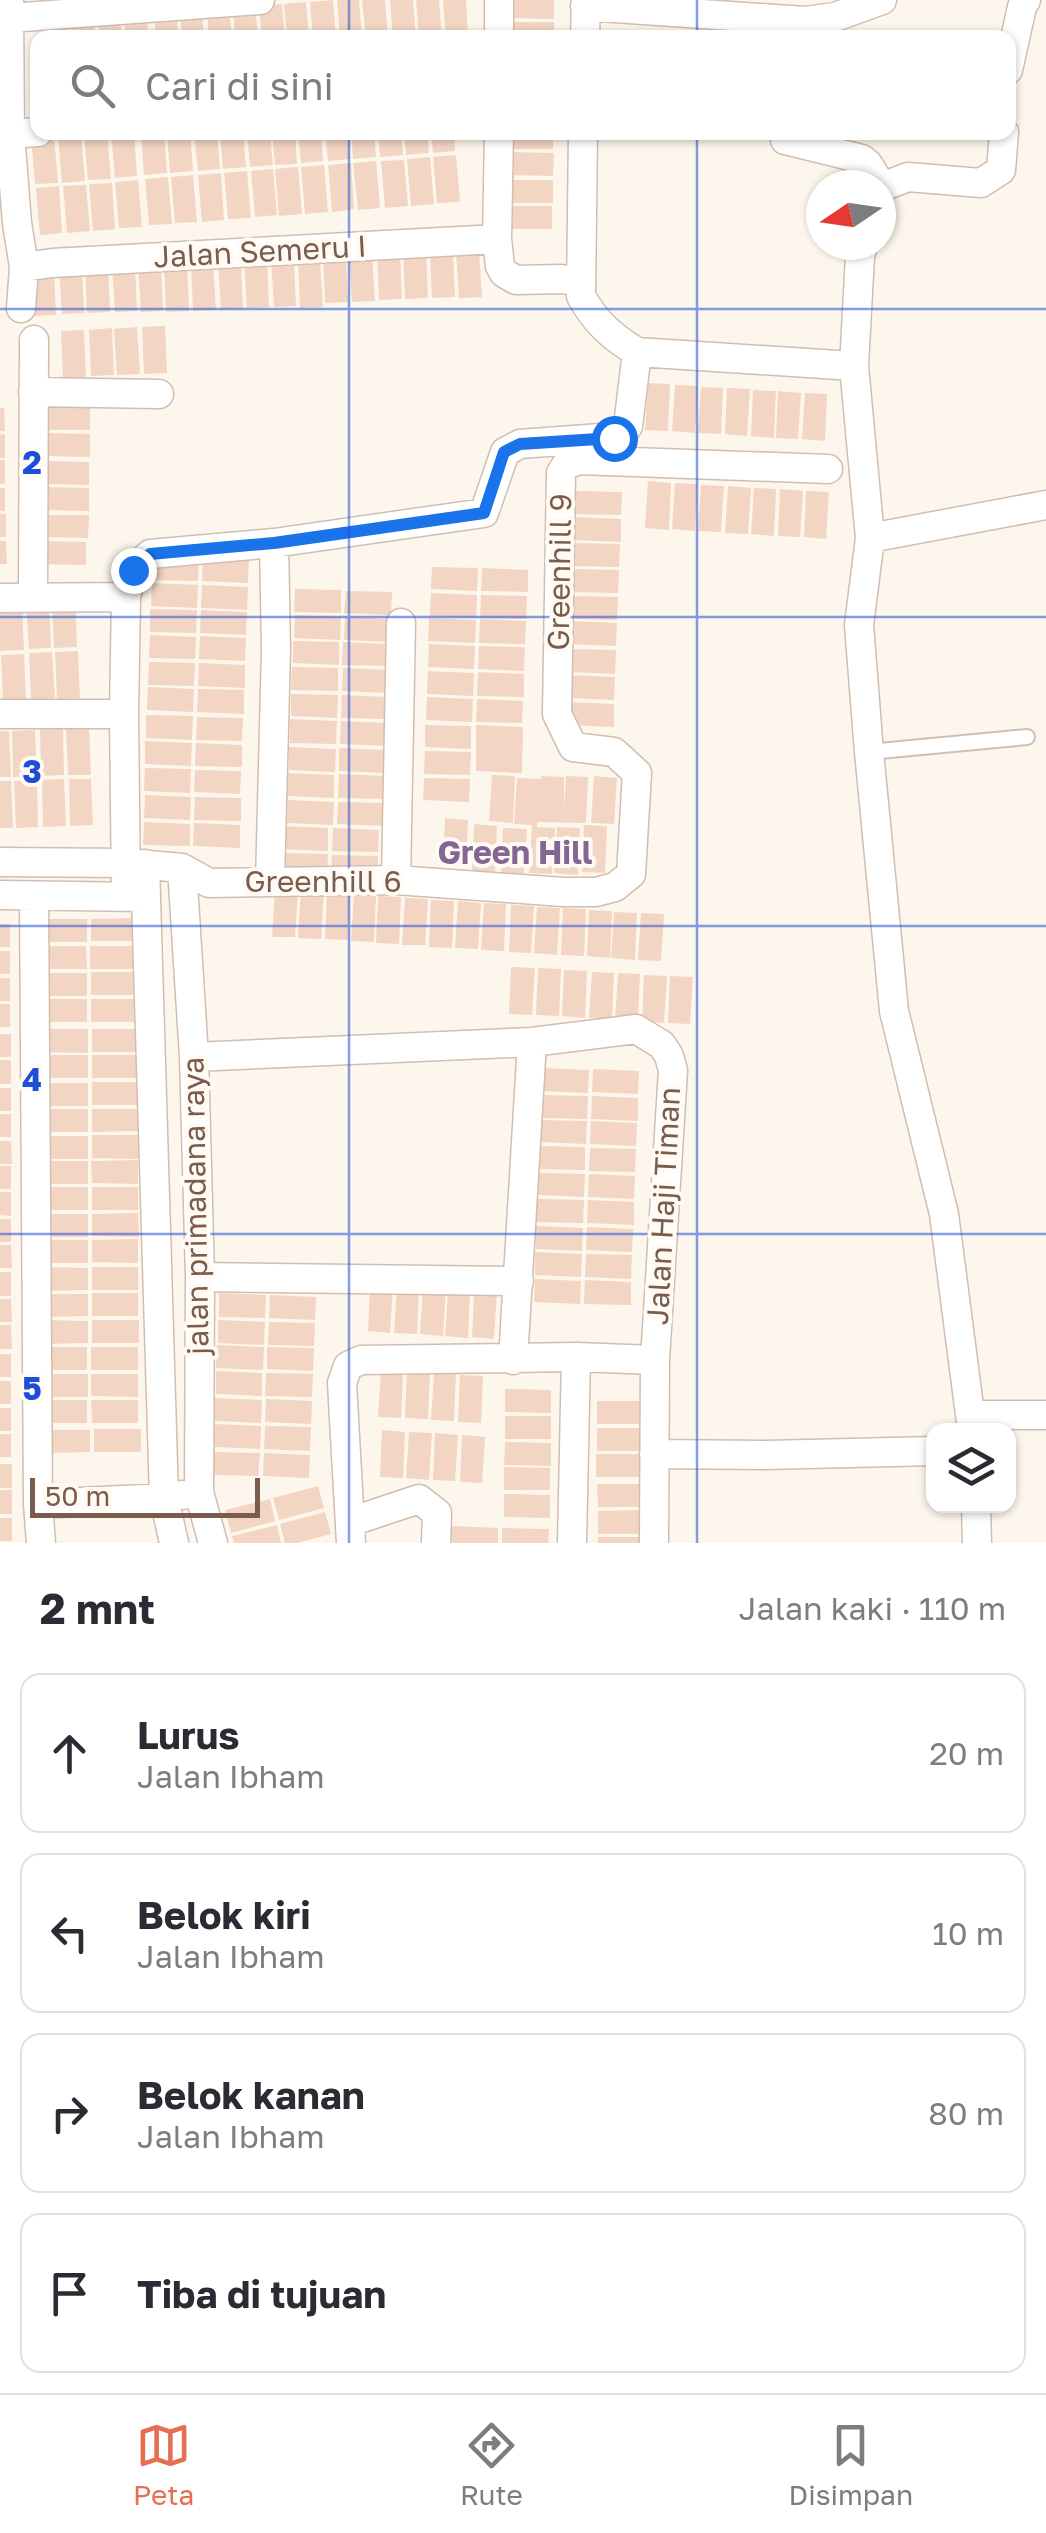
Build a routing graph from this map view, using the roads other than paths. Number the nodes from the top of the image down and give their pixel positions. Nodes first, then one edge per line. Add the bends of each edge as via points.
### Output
1 (260, 0) edge
2 (499, 0) edge
3 (882, 0) edge
4 (1026, 0) edge
5 (586, 3) edge
6 (9, 9) edge
7 (499, 30) edge
8 (585, 30) edge
9 (1016, 34) edge
10 (24, 133) edge
11 (499, 140) edge
12 (583, 140) edge
13 (785, 140) dead end
14 (1003, 140) edge
15 (871, 170) edge
16 (896, 182) edge
17 (497, 239) junction
18 (860, 260) edge
19 (24, 267) junction
20 (581, 282) junction
21 (21, 308) dead end
22 (34, 340) dead end
23 (637, 352) junction
24 (854, 366) junction
25 (33, 392) junction
26 (158, 394) dead end
27 (828, 469) dead end
28 (1046, 505) edge
29 (870, 538) junction
30 (274, 543) junction
31 (33, 597) junction
32 (126, 597) junction
33 (0, 598) edge
34 (401, 623) dead end
35 (0, 714) edge
36 (124, 714) junction
37 (1027, 737) dead end
38 (869, 752) junction
39 (0, 862) edge
40 (136, 864) junction
41 (182, 868) junction
42 (396, 880) junction
43 (270, 882) junction
44 (210, 883) junction
45 (615, 887) joint
46 (0, 895) edge
47 (34, 896) junction
48 (136, 896) junction
49 (183, 900) junction
50 (532, 1042) junction
51 (194, 1057) junction
52 (200, 1276) junction
53 (519, 1280) junction
54 (576, 1358) junction
55 (513, 1360) junction
56 (655, 1360) junction
57 (1046, 1414) edge
58 (971, 1423) edge
59 (926, 1451) edge
60 (654, 1454) junction
61 (199, 1492) junction
62 (164, 1498) junction
63 (38, 1504) junction
64 (976, 1513) edge
65 (350, 1532) edge
66 (40, 1543) edge
67 (174, 1543) edge
68 (213, 1543) edge
69 (436, 1543) edge
70 (572, 1543) edge
71 (654, 1543) edge
72 (977, 1543) edge

1 - 6 street
2 - 7 street
3 - 5 street via 805,21
4 - 9 street
5 - 8 street
6 - 10 street
10 - 19 street via 17,223
11 - 17 street
12 - 20 street
13 - 15 street via 862,159
14 - 16 street via 1001,170 981,183
17 - 19 street, Jalan Semeru I
17 - 20 street via 500,266 509,278
18 - 24 street
19 - 21 street
20 - 23 street via 591,314
22 - 25 street
23 - 24 street
23 - 30 street via 622,434 520,444 504,452 484,513
24 - 29 street
25 - 26 street
25 - 31 street
27 - 45 street, Greenhill 9 via 579,460 566,465 557,714 573,747 614,752 637,773 630,874
28 - 29 street
29 - 38 street via 859,625
30 - 32 street via 150,554 133,570
30 - 43 street
31 - 32 street
31 - 33 street
32 - 36 street
34 - 42 street
35 - 36 street
36 - 40 street
37 - 38 lane
38 - 58 street via 894,1010 944,1214
39 - 40 street
40 - 41 street
40 - 48 street
41 - 44 street
41 - 49 street, jalan primadana raya
42 - 43 street, Greenhill 6
42 - 45 street, Greenhill 6 via 563,892
43 - 44 street, Greenhill 6
44 - 49 street
46 - 47 street
47 - 48 street
47 - 63 street
48 - 49 street
48 - 62 street
49 - 51 street, jalan primadana raya
50 - 51 street, Jalan Haji Timan
50 - 53 street
50 - 56 street, Jalan Haji Timan via 636,1029 669,1056
51 - 52 street, jalan primadana raya
52 - 53 street
52 - 61 street, jalan primadana raya
53 - 55 street
54 - 55 street
54 - 56 street
54 - 70 street
55 - 65 street via 361,1360 348,1366 342,1383
56 - 60 street, Jalan Haji Timan
57 - 58 street
59 - 60 street
60 - 71 street, Jalan Haji Timan
61 - 62 street
61 - 68 street, jalan primadana raya
62 - 63 street
62 - 67 street
63 - 66 street
64 - 72 street
65 - 69 street via 420,1499 437,1514

